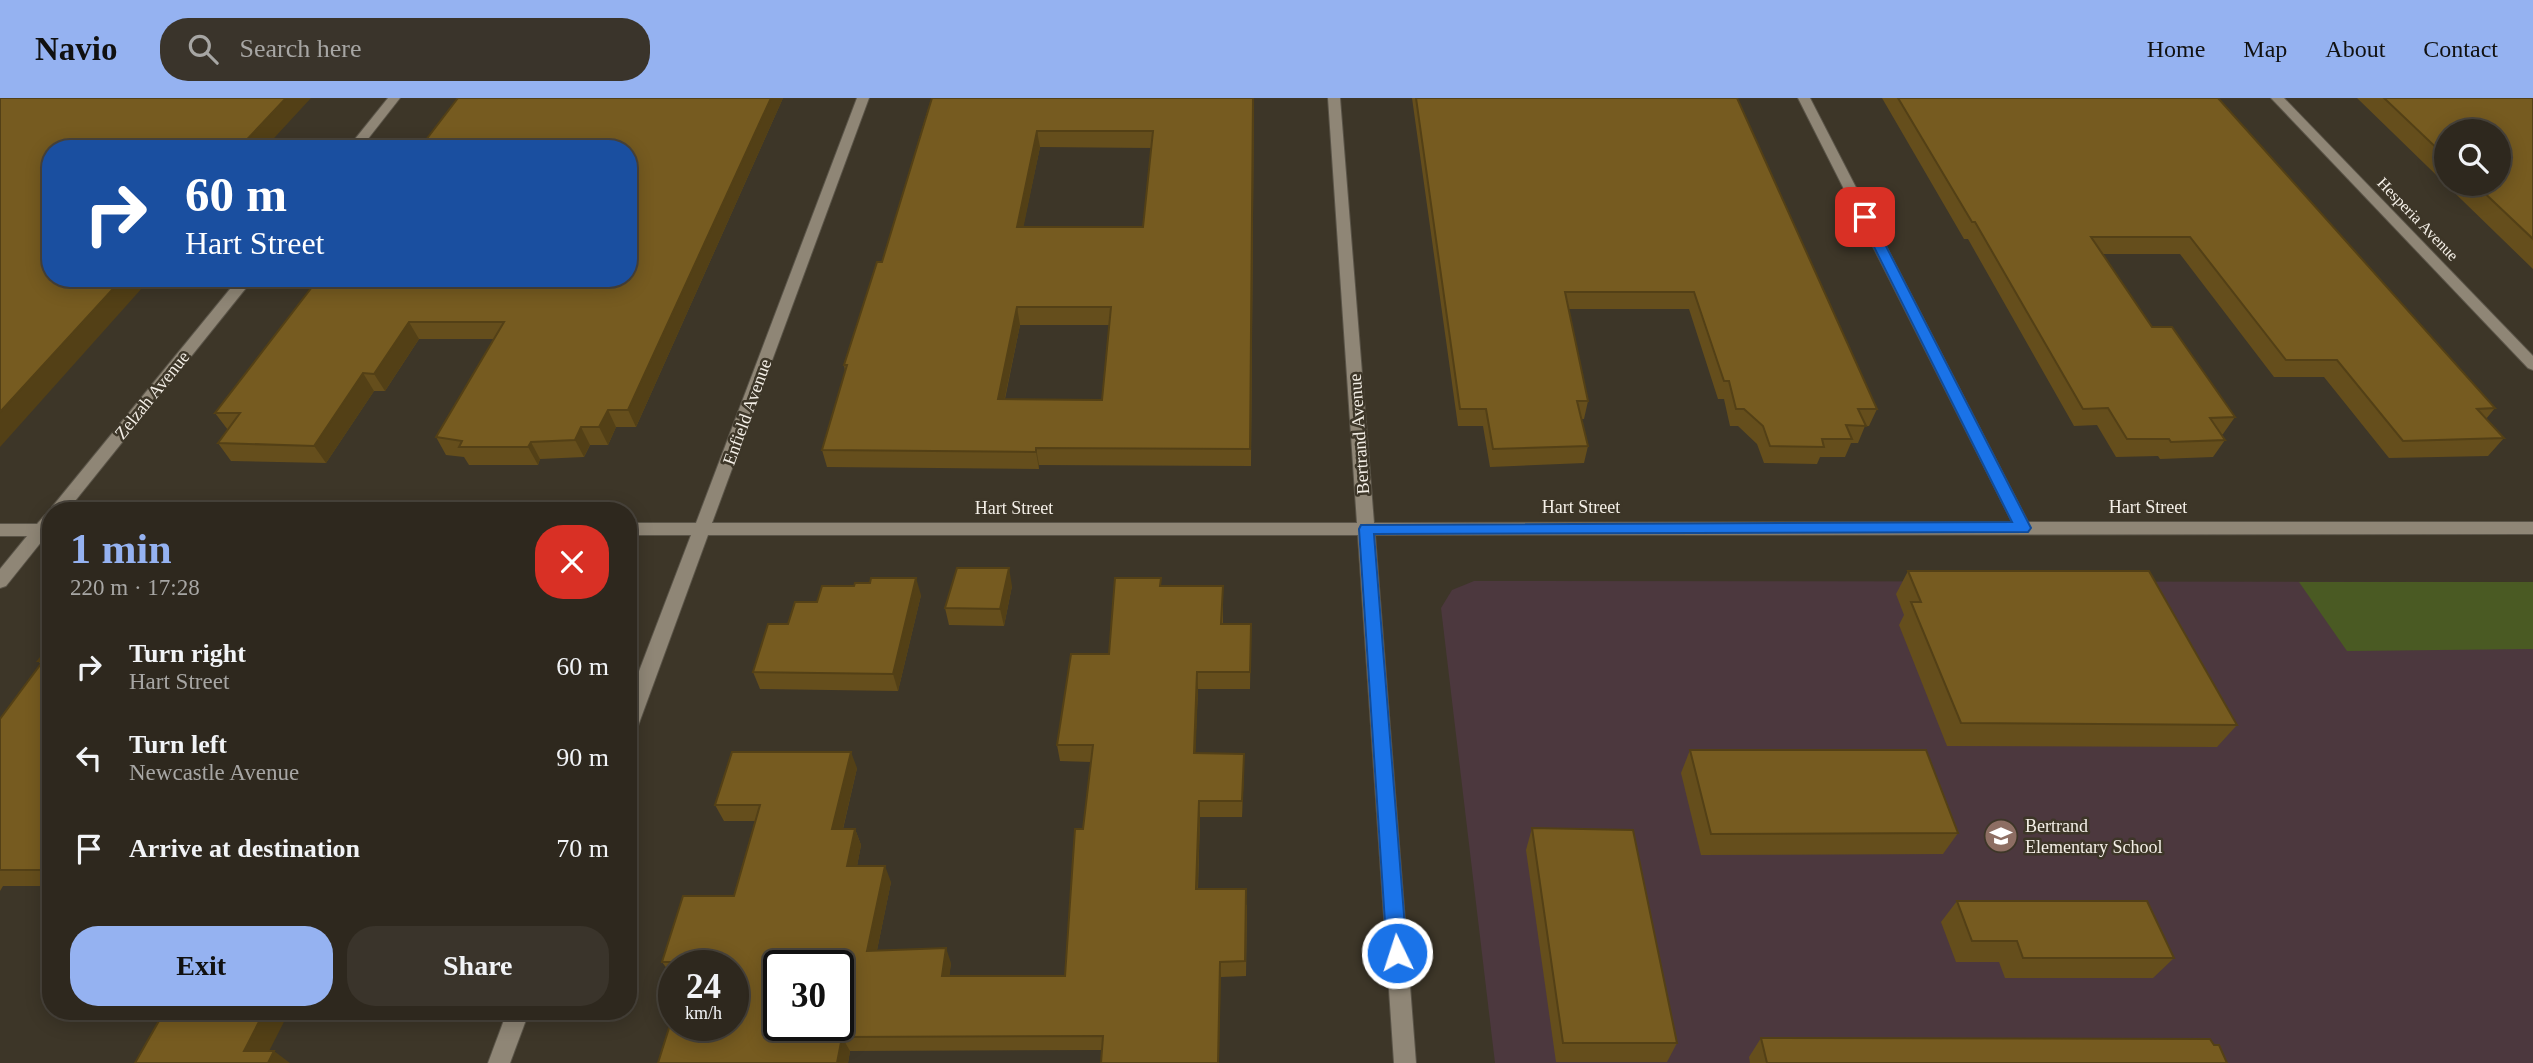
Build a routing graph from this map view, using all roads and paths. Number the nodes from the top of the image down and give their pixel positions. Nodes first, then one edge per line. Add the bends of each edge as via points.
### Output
1 (394, 98) edge
2 (863, 98) edge
3 (1334, 98) edge
4 (1804, 98) edge
5 (2277, 98) edge
6 (360, 140) edge
7 (240, 287) edge
8 (2533, 365) edge
9 (65, 502) edge
10 (42, 526) edge
11 (2023, 528) junction
12 (2533, 528) edge
13 (637, 529) edge
14 (703, 529) junction
15 (1366, 529) junction
16 (0, 530) edge
17 (42, 533) edge
18 (0, 581) edge
19 (637, 702) edge
20 (516, 1020) edge
21 (499, 1063) edge
22 (1405, 1063) edge

1 - 6 street
2 - 14 street, Enfield Avenue
3 - 15 street, Bertrand Avenue
4 - 11 street
5 - 8 street, Hesperia Avenue
7 - 9 street, Zelzah Avenue
10 - 16 street
11 - 12 street, Hart Street
11 - 15 street, Hart Street
13 - 14 street, Hart Street
14 - 15 street, Hart Street
14 - 19 street, Enfield Avenue
15 - 22 street, Bertrand Avenue
17 - 18 street
20 - 21 street

